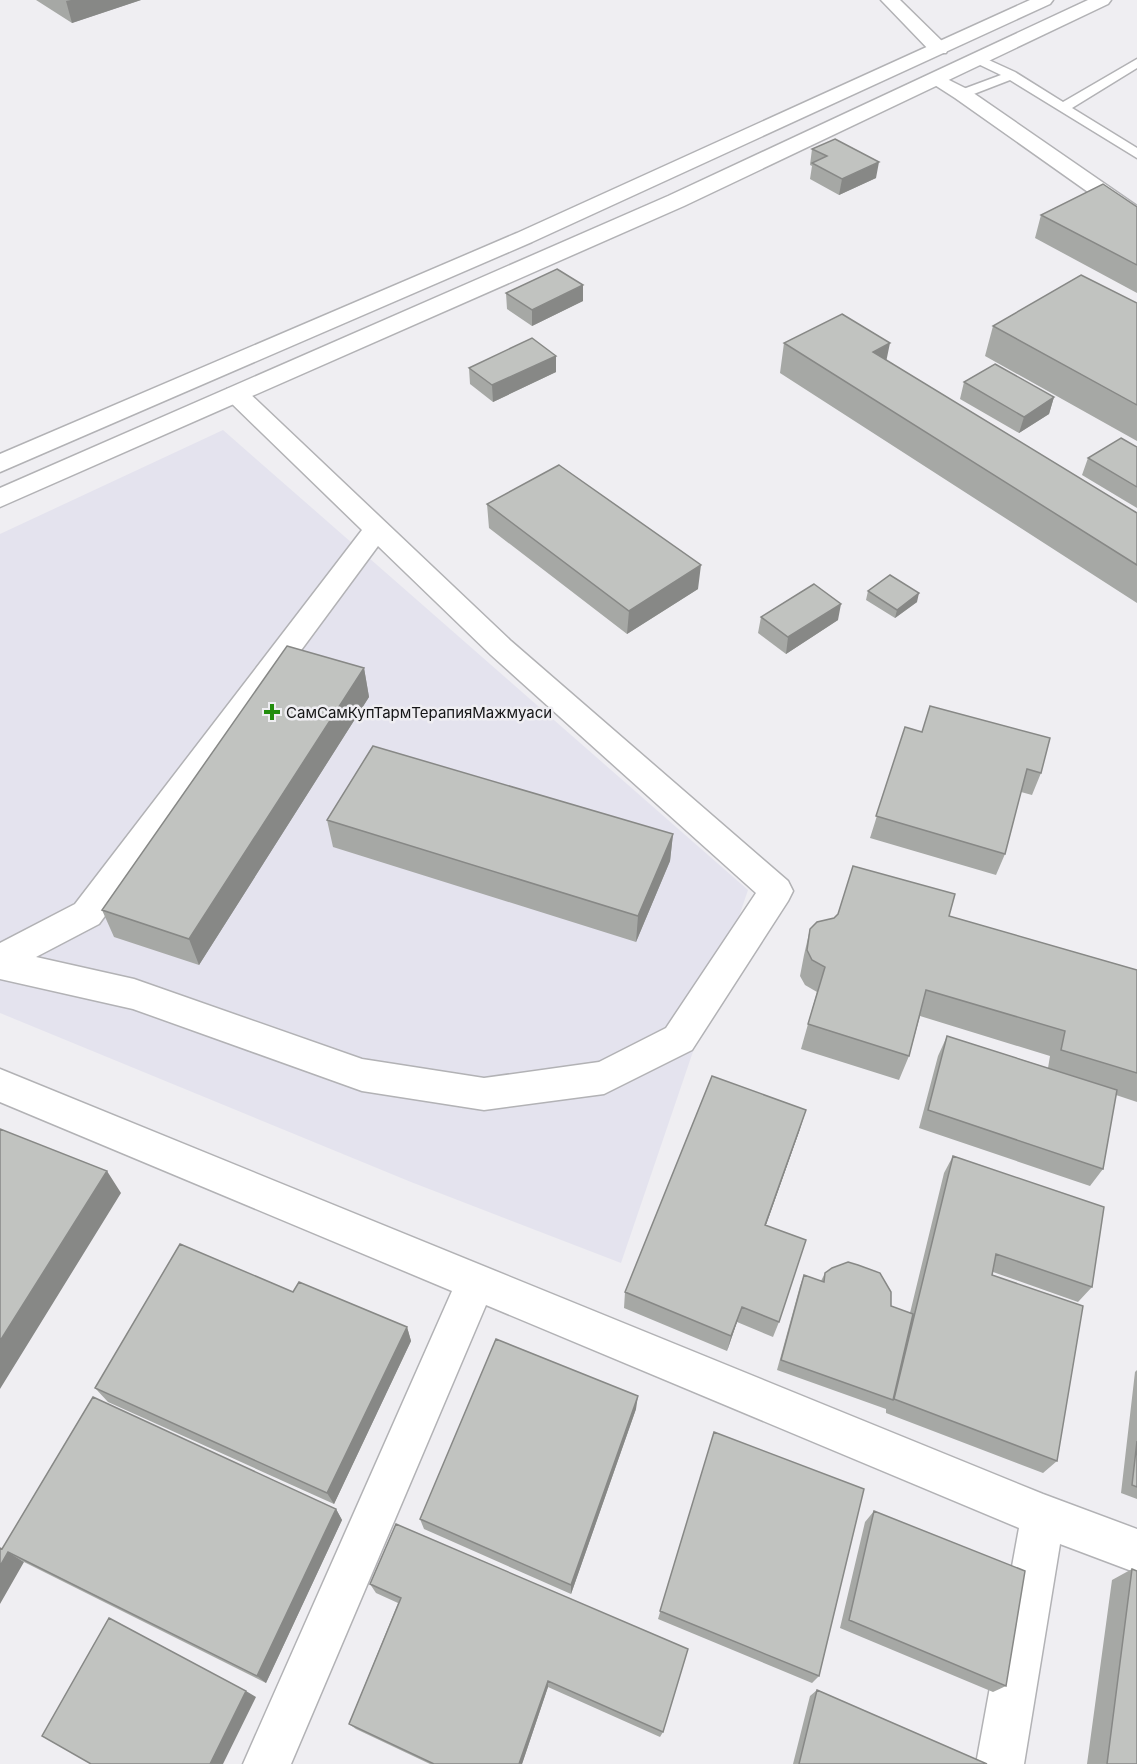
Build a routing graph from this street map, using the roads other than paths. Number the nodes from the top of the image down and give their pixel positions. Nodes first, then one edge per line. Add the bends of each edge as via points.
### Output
1 (890, 0) edge
2 (1044, 0) edge
3 (1102, 0) edge
4 (939, 49) junction
5 (980, 60) junction
6 (1137, 63) edge
7 (1011, 75) junction
8 (937, 80) junction
9 (962, 94) junction
10 (1062, 108) junction
11 (1133, 147) edge
12 (1137, 216) edge
13 (236, 394) junction
14 (0, 464) edge
15 (0, 498) edge
16 (377, 529) junction
17 (0, 962) edge
18 (0, 1085) edge
19 (476, 1283) junction
20 (1043, 1516) junction
21 (1137, 1551) edge
22 (267, 1764) edge
23 (1000, 1764) edge

1 - 4 street
2 - 4 street
3 - 5 street
4 - 14 street via 603,204 279,347
5 - 7 lane
5 - 8 street
6 - 10 lane
7 - 9 lane
7 - 10 lane
8 - 9 street
8 - 13 street via 443,305
9 - 12 street
10 - 11 lane
13 - 15 street
13 - 16 street
16 - 17 street via 87,914
16 - 17 street via 501,648 776,891 679,1039 604,1078 484,1094 362,1075 134,994
18 - 19 street
19 - 20 street
19 - 22 street
20 - 21 street
20 - 23 street

